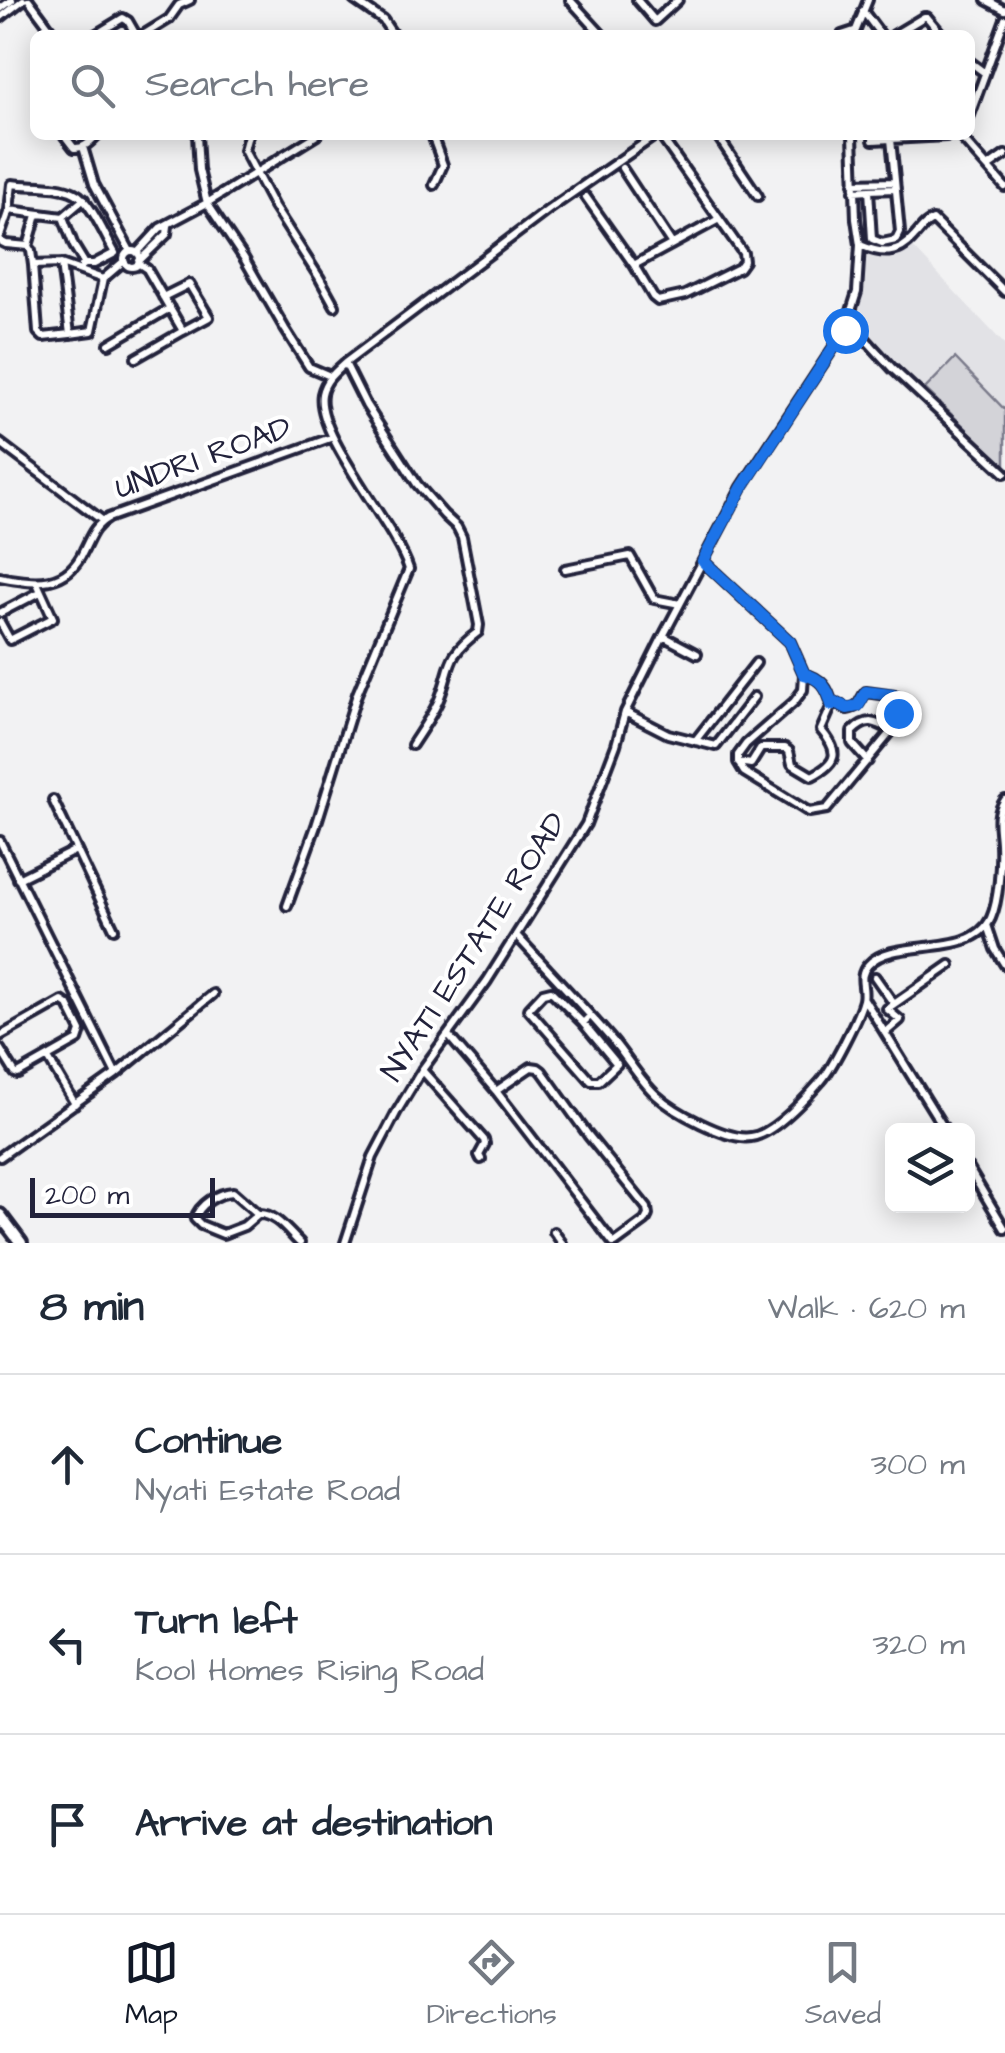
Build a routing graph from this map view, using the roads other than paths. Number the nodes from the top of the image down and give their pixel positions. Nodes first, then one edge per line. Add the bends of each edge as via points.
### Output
1 (26, 0) edge
2 (190, 0) edge
3 (354, 0) edge
4 (570, 0) edge
5 (637, 0) edge
6 (678, 0) edge
7 (881, 0) edge
8 (986, 0) edge
9 (9, 1) edge
10 (866, 5) edge
11 (0, 9) edge
12 (1005, 10) edge
13 (0, 18) edge
14 (1005, 19) edge
15 (50, 30) edge
16 (103, 30) edge
17 (136, 30) edge
18 (149, 30) edge
19 (390, 30) edge
20 (597, 30) edge
21 (855, 30) edge
22 (878, 30) edge
23 (902, 30) edge
24 (937, 30) edge
25 (975, 65) edge
26 (985, 72) junction
27 (975, 100) edge
28 (68, 140) edge
29 (92, 140) edge
30 (197, 140) edge
31 (247, 140) edge
32 (309, 140) edge
33 (434, 140) edge
34 (651, 140) edge
35 (662, 140) edge
36 (719, 140) edge
37 (853, 140) edge
38 (891, 140) edge
39 (964, 140) edge
40 (84, 147) junction
41 (1005, 155) edge
42 (988, 167) junction
43 (622, 168) dead end
44 (257, 172) junction
45 (434, 185) dead end
46 (895, 185) junction
47 (854, 187) junction
48 (1005, 187) edge
49 (868, 190) junction
50 (758, 196) dead end
51 (586, 197) dead end
52 (84, 199) junction
53 (207, 203) junction
54 (9, 210) junction
55 (38, 215) junction
56 (64, 216) junction
57 (718, 219) junction
58 (0, 239) edge
59 (672, 244) junction
60 (860, 245) junction
61 (28, 246) junction
62 (136, 257) junction
63 (124, 261) junction
64 (61, 264) junction
65 (85, 264) junction
66 (33, 265) junction
67 (634, 265) junction
68 (76, 270) junction
69 (103, 279) junction
70 (1005, 292) edge
71 (163, 297) junction
72 (335, 306) dead end
73 (170, 308) junction
74 (848, 320) junction
75 (183, 330) junction
76 (70, 334) junction
77 (109, 344) dead end
78 (136, 358) dead end
79 (345, 363) junction
80 (330, 376) junction
81 (333, 437) junction
82 (0, 443) edge
83 (1005, 474) edge
84 (103, 521) junction
85 (703, 561) junction
86 (565, 569) dead end
87 (0, 578) edge
88 (37, 583) junction
89 (40, 592) junction
90 (680, 604) junction
91 (0, 613) edge
92 (0, 622) edge
93 (663, 636) junction
94 (697, 654) dead end
95 (756, 662) dead end
96 (804, 674) junction
97 (754, 697) dead end
98 (832, 705) junction
99 (625, 712) junction
100 (892, 730) junction
101 (695, 741) junction
102 (412, 745) dead end
103 (868, 761) junction
104 (738, 762) junction
105 (53, 800) dead end
106 (1005, 800) edge
107 (0, 841) edge
108 (76, 850) junction
109 (4, 858) edge
110 (18, 879) junction
111 (287, 906) dead end
112 (987, 925) junction
113 (114, 929) dead end
114 (516, 935) junction
115 (950, 965) dead end
116 (1005, 965) edge
117 (875, 977) dead end
118 (213, 994) dead end
119 (864, 998) junction
120 (894, 1004) junction
121 (590, 1016) junction
122 (583, 1023) junction
123 (885, 1033) junction
124 (448, 1035) junction
125 (0, 1036) edge
126 (0, 1049) edge
127 (48, 1058) junction
128 (422, 1070) junction
129 (116, 1074) junction
130 (496, 1091) junction
131 (75, 1104) junction
132 (941, 1123) edge
133 (0, 1157) edge
134 (481, 1159) dead end
135 (975, 1180) edge
136 (258, 1214) junction
137 (0, 1215) edge
138 (0, 1226) edge
139 (1005, 1229) edge
140 (554, 1232) dead end
141 (12, 1243) edge
142 (21, 1243) edge
143 (300, 1243) edge
144 (345, 1243) edge
145 (562, 1243) edge
146 (614, 1243) edge

1 - 13 street
1 - 15 street
2 - 18 street
3 - 19 street
4 - 20 street
5 - 6 street via 656,21
7 - 10 street
8 - 12 street
9 - 11 street
10 - 21 street
10 - 22 street
14 - 26 street
16 - 17 street via 122,18
23 - 24 street via 924,17
25 - 26 street
26 - 27 street
28 - 40 street
29 - 40 street
30 - 53 street
31 - 44 street via 244,150
32 - 44 street
33 - 45 street via 442,165
34 - 79 street
35 - 57 street
36 - 50 street
37 - 47 street, NYATI ESTATE ROAD
38 - 46 street
39 - 42 street
40 - 62 street via 94,184
41 - 42 street
42 - 48 street
43 - 59 street
44 - 53 street
44 - 72 street
46 - 47 street
46 - 49 street
46 - 49 street via 898,238 882,243 870,235
47 - 49 street
47 - 60 street, NYATI ESTATE ROAD
51 - 67 street
52 - 54 street via 12,184
52 - 56 street
52 - 65 street via 115,253
53 - 62 street via 160,228
53 - 80 street via 298,351 309,366
54 - 55 street
54 - 58 street
55 - 56 street
55 - 61 street
56 - 65 street
57 - 59 street
57 - 67 street via 743,254 739,268 658,301
58 - 61 street
59 - 67 street
60 - 70 street via 892,252 932,220
60 - 74 street, NYATI ESTATE ROAD
61 - 66 street
62 - 63 street via 126,254
62 - 63 street via 130,266
62 - 71 street
63 - 69 street
64 - 66 street
64 - 68 street
64 - 76 street
65 - 68 street
66 - 76 street via 38,332
68 - 69 street
69 - 76 street via 92,331
71 - 73 street
71 - 75 street via 189,284 208,316
73 - 75 street
73 - 77 street
74 - 83 street
74 - 85 street, NYATI ESTATE ROAD
75 - 78 street
79 - 80 street
79 - 102 street via 417,484 457,526 477,615 478,632 451,659 438,702
80 - 81 street via 322,413
81 - 84 street, UNDRI ROAD
81 - 111 street via 409,569 357,694
82 - 84 street
84 - 88 street, UNDRI ROAD via 70,572
85 - 90 street, NYATI ESTATE ROAD
85 - 96 street via 790,642
86 - 90 street via 630,556 654,599
87 - 88 street
88 - 89 street
89 - 91 street
89 - 92 street via 53,618 10,640
90 - 93 street, NYATI ESTATE ROAD
93 - 94 street
93 - 99 street, NYATI ESTATE ROAD
95 - 101 street
96 - 98 street via 824,685
96 - 104 street via 804,690 746,744
97 - 101 street via 716,746
98 - 100 street via 858,706 866,692 895,696 903,717
98 - 104 street via 821,730 834,760 821,771 807,774 785,748 760,748 751,764
99 - 101 street
99 - 114 street, NYATI ESTATE ROAD via 586,824
100 - 103 street
100 - 103 street via 866,721 852,732 852,743
103 - 104 street via 827,808 809,812
105 - 108 street
106 - 112 street via 997,818 997,892
107 - 109 street
108 - 110 street
108 - 113 street
109 - 110 street
110 - 129 street
112 - 116 street
112 - 119 street via 956,942 879,955 863,971
114 - 121 street
114 - 124 street, NYATI ESTATE ROAD
115 - 120 street
117 - 120 street
118 - 129 street
119 - 121 street via 824,1078 772,1128 751,1138 723,1133 667,1104
119 - 123 street
120 - 123 street via 887,1009 900,1020
121 - 122 street
122 - 122 street via 617,1064 598,1082 528,1009 551,991
123 - 132 street
124 - 128 street, NYATI ESTATE ROAD
124 - 130 street
125 - 127 street via 66,1002 81,1036
126 - 127 street via 18,1074
127 - 131 street
128 - 134 street via 484,1140
128 - 144 street, NYATI ESTATE ROAD via 373,1157
129 - 131 street
130 - 146 street
130 - 146 street via 531,1067 542,1071 648,1208 646,1221
131 - 133 street
135 - 139 street
136 - 136 street via 223,1234 195,1219 215,1196 229,1192
136 - 143 street via 273,1217
137 - 142 highway
138 - 141 highway
140 - 145 street

